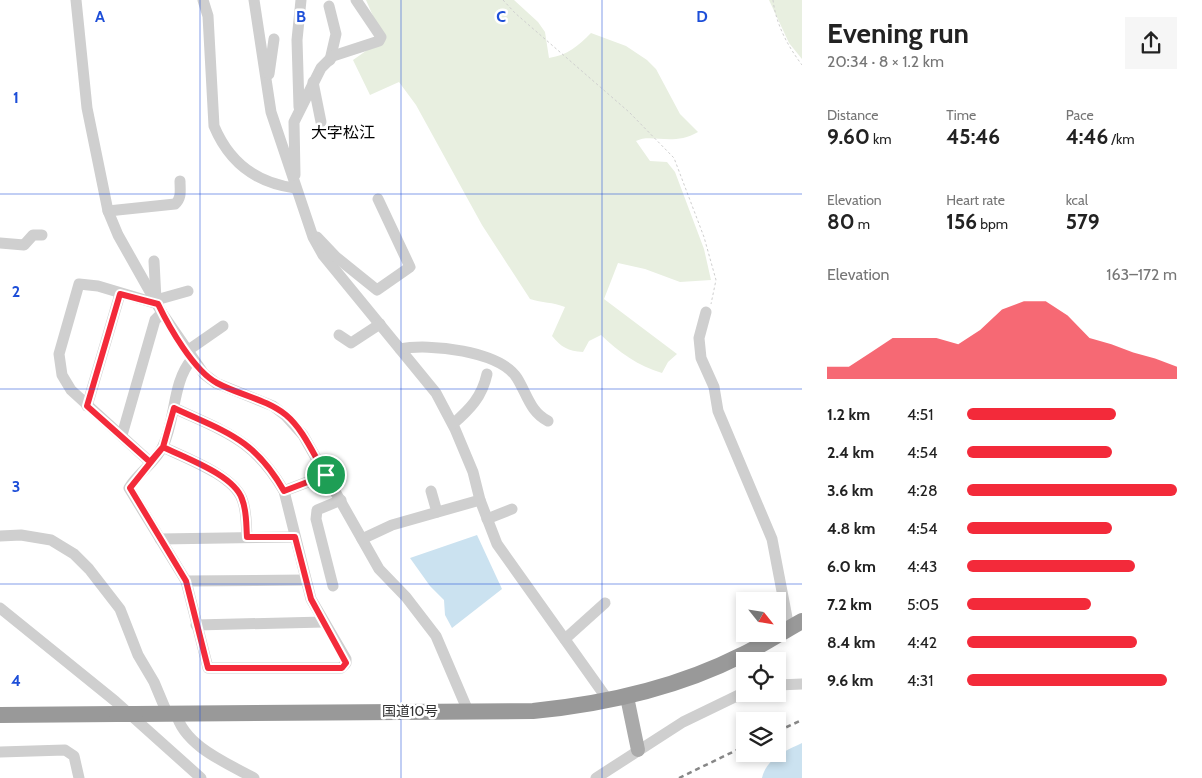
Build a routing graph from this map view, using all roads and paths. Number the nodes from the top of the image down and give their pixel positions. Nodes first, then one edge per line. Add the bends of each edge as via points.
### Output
1 (76, 0) edge
2 (203, 0) edge
3 (254, 0) edge
4 (301, 0) edge
5 (356, 0) edge
6 (504, 0) edge
7 (773, 0) edge
8 (329, 6) dead end
9 (274, 39) dead end
10 (330, 60) junction
11 (802, 64) edge
12 (266, 80) junction
13 (314, 82) junction
14 (299, 109) junction
15 (321, 122) dead end
16 (180, 181) dead end
17 (295, 188) junction
18 (378, 199) dead end
19 (108, 211) junction
20 (42, 235) dead end
21 (313, 237) junction
22 (0, 243) edge
23 (154, 261) dead end
24 (188, 291) dead end
25 (120, 294) junction
26 (159, 306) junction
27 (706, 312) joint
28 (380, 324) junction
29 (224, 326) dead end
30 (339, 335) dead end
31 (400, 349) junction
32 (190, 355) junction
33 (487, 374) dead end
34 (87, 406) junction
35 (174, 408) junction
36 (548, 421) dead end
37 (453, 424) junction
38 (122, 435) junction
39 (163, 447) junction
40 (150, 462) junction
41 (326, 475) junction
42 (284, 491) junction
43 (431, 491) dead end
44 (341, 500) junction
45 (480, 500) junction
46 (512, 508) dead end
47 (437, 512) junction
48 (487, 518) junction
49 (0, 536) edge
50 (247, 537) junction
51 (295, 537) junction
52 (160, 539) junction
53 (362, 539) junction
54 (305, 580) junction
55 (186, 581) junction
56 (333, 586) dead end
57 (605, 604) dead end
58 (0, 608) edge
59 (324, 622) junction
60 (196, 625) junction
61 (796, 625) edge
62 (566, 639) junction
63 (802, 684) edge
64 (786, 685) edge
65 (736, 696) edge
66 (627, 697) junction
67 (608, 700) junction
68 (468, 710) junction
69 (172, 713) junction
70 (0, 716) edge
71 (638, 750) junction
72 (0, 752) edge
73 (78, 778) edge
74 (201, 778) edge
75 (254, 778) edge
76 (596, 778) edge

1 - 19 street via 86,108
2 - 17 street via 208,16 214,126 220,139 227,152 248,172 277,186
3 - 12 street
4 - 14 street
5 - 10 street via 381,36 379,41 343,52
6 - 27 path via 515,14 629,112 674,158 704,237 716,280 714,299
7 - 11 path via 774,13 788,47
8 - 10 street via 336,34
9 - 12 street via 270,74
10 - 13 street via 321,68
12 - 17 street via 270,112
13 - 14 street
13 - 15 street
14 - 17 street via 294,122
16 - 19 street via 179,201 175,204
17 - 21 street
18 - 21 street via 410,267 377,290 336,257 320,238
19 - 26 street via 118,235
20 - 22 street via 33,235 24,244
21 - 28 street
23 - 26 street
24 - 26 street
25 - 26 street
25 - 34 street
25 - 34 street via 82,283 77,286 59,360 66,383
26 - 32 street
26 - 38 street
27 - 61 street via 699,338 701,358 714,387 718,412 772,538
28 - 30 street via 351,343
28 - 31 street
29 - 32 street
31 - 36 street via 411,346 474,353 496,361 516,376 534,411
31 - 37 street via 436,393
32 - 35 street
32 - 41 street via 204,374 216,383 272,406 286,416 303,435
33 - 37 street via 477,401
34 - 38 street
35 - 39 street
35 - 42 street via 252,448
37 - 45 street via 473,472
38 - 40 street
39 - 40 street
39 - 50 street via 232,485 242,497
40 - 52 street via 130,488
41 - 42 street
41 - 44 street
42 - 51 street
43 - 47 street
44 - 53 street
44 - 56 street via 317,510 316,519
45 - 47 street
45 - 48 street
46 - 48 street
47 - 53 street via 392,525
48 - 62 street via 497,544
49 - 69 street via 21,534 50,540 74,554 89,569 120,609 138,655
50 - 51 street
50 - 52 street
51 - 54 street
52 - 55 street
53 - 68 street via 378,569 436,636
54 - 55 street
54 - 59 street
55 - 60 street
57 - 62 street
58 - 74 street via 115,701
59 - 60 street
59 - 60 street via 346,659 342,668 208,668
61 - 66 highway, 国道10号 via 741,656
62 - 67 street
63 - 64 street
65 - 71 street via 682,722
66 - 67 highway, 国道10号
66 - 71 main road
67 - 68 highway, 国道10号 via 533,711
68 - 69 highway, 国道10号
69 - 70 highway, 国道10号, bridge
69 - 75 street via 203,749
71 - 76 street
72 - 73 street via 65,750 74,756

